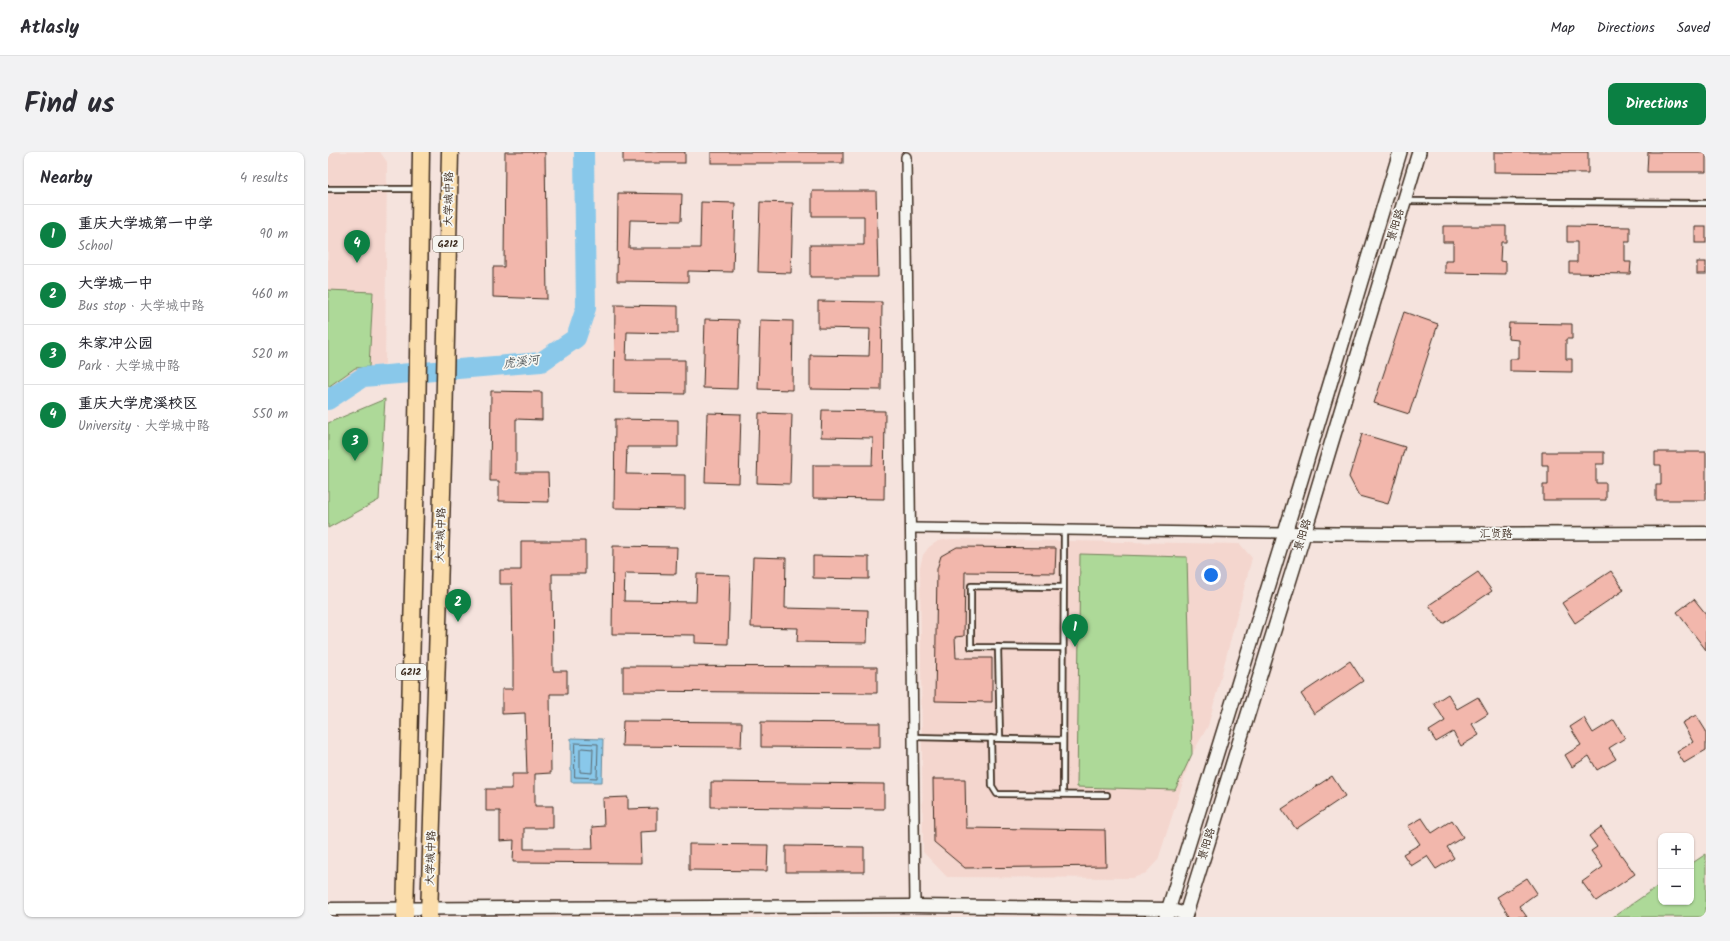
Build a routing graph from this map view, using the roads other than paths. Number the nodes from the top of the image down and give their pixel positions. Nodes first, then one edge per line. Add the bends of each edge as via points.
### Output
1 (421, 152) edge
2 (450, 152) edge
3 (1400, 152) edge
4 (1419, 152) edge
5 (906, 157) dead end
6 (328, 189) edge
7 (420, 189) junction
8 (1404, 201) junction
9 (1706, 203) edge
10 (911, 528) junction
11 (1064, 530) junction
12 (1286, 533) junction
13 (1706, 533) edge
14 (1304, 534) junction
15 (1063, 587) junction
16 (998, 647) junction
17 (1063, 648) junction
18 (913, 737) junction
19 (991, 738) junction
20 (1000, 738) junction
21 (1063, 740) junction
22 (1063, 794) junction
23 (1107, 795) dead end
24 (915, 906) junction
25 (328, 909) edge
26 (429, 912) edge
27 (405, 913) edge
28 (1167, 913) edge
29 (1186, 916) edge

1 - 7 highway, G212
2 - 26 highway, 大学城中路 / G212
3 - 12 main road, 景阳路
4 - 8 main road, 景阳路
5 - 10 street
6 - 7 lane
7 - 27 highway, G212
8 - 9 lane
8 - 14 main road, 景阳路
10 - 11 street
10 - 18 street
11 - 12 street
11 - 15 lane
12 - 14 street, 汇贤路
12 - 28 main road, 景阳路
13 - 14 street, 汇贤路
14 - 29 main road, 景阳路
15 - 16 lane via 971,586 971,647
15 - 17 lane
16 - 17 lane
16 - 20 lane
17 - 21 lane
18 - 19 lane
18 - 24 street
19 - 20 lane
19 - 22 lane via 992,786 997,794
20 - 21 lane
21 - 22 lane
22 - 23 lane
24 - 26 street
24 - 28 street
25 - 27 street
26 - 27 street
28 - 29 street

